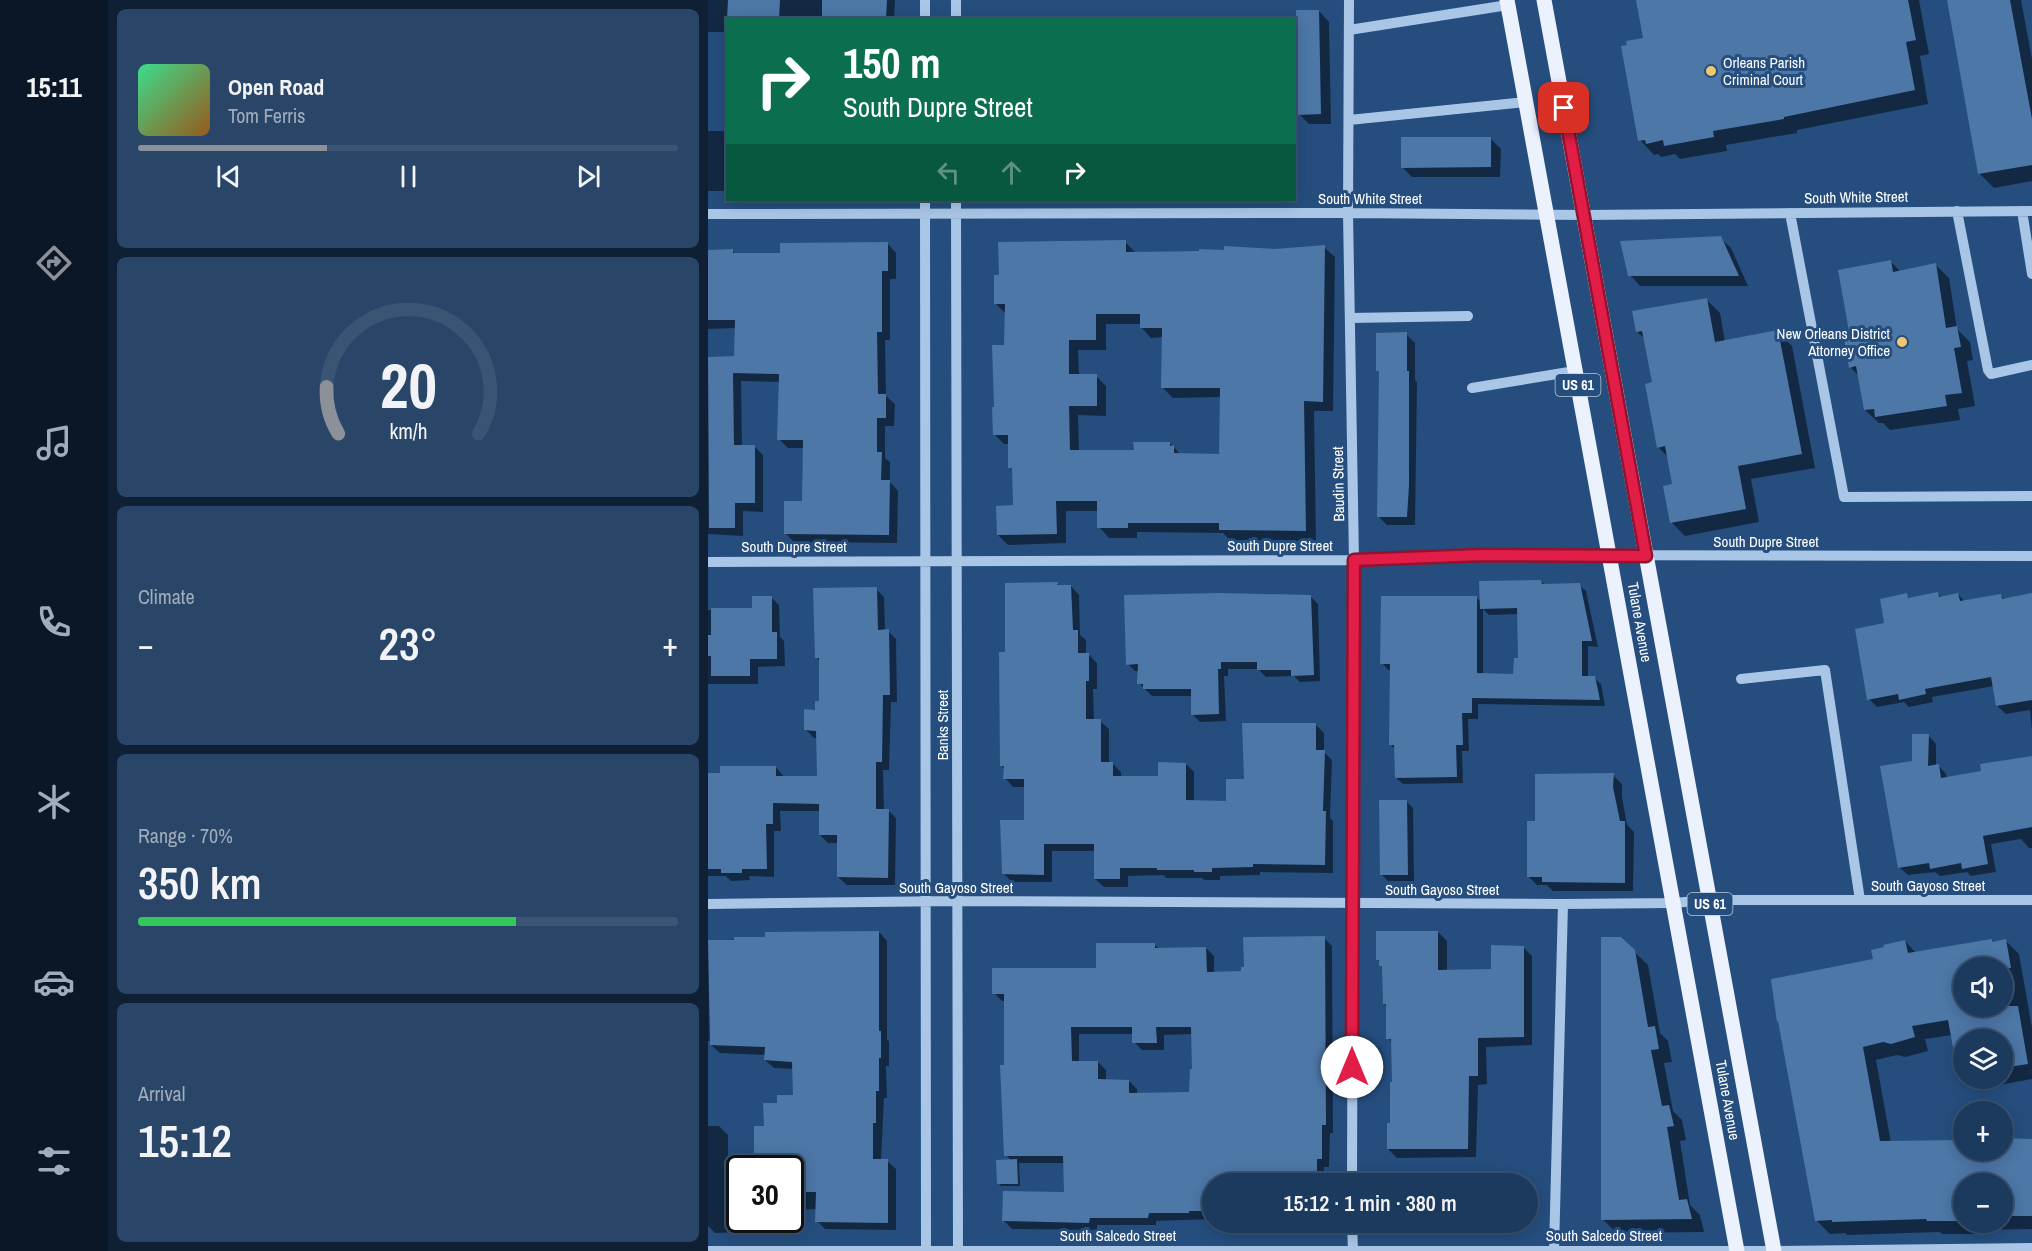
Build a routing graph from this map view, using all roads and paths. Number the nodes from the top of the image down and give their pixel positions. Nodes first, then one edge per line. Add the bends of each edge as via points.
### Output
1 (925, 0) edge
2 (956, 0) edge
3 (1349, 0) edge
4 (1544, 0) edge
5 (1507, 2) edge
6 (925, 18) edge
7 (956, 18) edge
8 (1349, 30) junction
9 (1526, 102) junction
10 (1348, 120) junction
11 (925, 201) edge
12 (956, 201) edge
13 (1957, 211) junction
14 (2027, 211) edge
15 (1348, 213) junction
16 (1790, 213) junction
17 (708, 214) edge
18 (925, 214) junction
19 (956, 215) junction
20 (1547, 215) junction
21 (1584, 215) junction
22 (2032, 274) edge
23 (1468, 316) dead end
24 (1350, 318) junction
25 (2032, 365) edge
26 (1575, 371) junction
27 (1472, 388) dead end
28 (2032, 496) edge
29 (1609, 556) junction
30 (1646, 556) junction
31 (2032, 556) edge
32 (1354, 560) junction
33 (925, 561) junction
34 (957, 561) junction
35 (708, 562) edge
36 (1741, 679) dead end
37 (1709, 900) junction
38 (1860, 900) junction
39 (2032, 900) edge
40 (958, 901) junction
41 (926, 902) junction
42 (1673, 903) junction
43 (708, 904) edge
44 (1352, 904) junction
45 (1563, 904) junction
46 (1352, 1173) edge
47 (1352, 1233) edge
48 (2032, 1248) edge
49 (1353, 1250) edge
50 (1554, 1250) edge
51 (1737, 1250) edge
52 (708, 1251) edge
53 (926, 1251) edge
54 (958, 1251) edge
55 (1774, 1251) edge

1 - 6 street
2 - 7 street
3 - 8 street, Baudin Street
4 - 21 main road, Tulane Avenue / US 61
5 - 8 street
5 - 9 main road, Tulane Avenue / US 61
8 - 10 street, Baudin Street
9 - 10 street
9 - 20 main road, Tulane Avenue / US 61
10 - 15 street, Baudin Street
11 - 18 street, Banks Street
12 - 19 street, Banks Street
13 - 14 street, South White Street
13 - 16 street, South White Street
13 - 25 street via 1988,370 1991,374
14 - 22 street
15 - 19 street, South White Street
15 - 20 street, South White Street
15 - 24 street, Baudin Street
16 - 21 street, South White Street
16 - 28 street via 1844,497
17 - 18 street, South White Street
18 - 19 street, South White Street
18 - 33 street, Banks Street
19 - 34 street, Banks Street
20 - 21 street, South White Street
20 - 26 main road, Tulane Avenue / US 61
21 - 30 main road, Tulane Avenue / US 61
23 - 24 street
24 - 32 street, Baudin Street
26 - 27 street
26 - 29 main road, Tulane Avenue / US 61
29 - 30 street, South Dupre Street
29 - 32 street, South Dupre Street
29 - 42 main road, Tulane Avenue / US 61
30 - 31 street, South Dupre Street
30 - 37 main road, Tulane Avenue / US 61
32 - 34 street, South Dupre Street
32 - 44 street, Baudin Street
33 - 34 street, South Dupre Street
33 - 35 street, South Dupre Street
33 - 41 street, Banks Street
34 - 40 street, Banks Street
36 - 38 street via 1825,670
37 - 38 street, South Gayoso Street
37 - 42 street, South Gayoso Street
37 - 55 main road, Tulane Avenue / US 61
38 - 39 street, South Gayoso Street
40 - 41 street, South Gayoso Street
40 - 44 street, South Gayoso Street
40 - 54 street, Banks Street
41 - 43 street, South Gayoso Street
41 - 53 street, Banks Street
42 - 45 street, South Gayoso Street
42 - 51 main road, Tulane Avenue / US 61
44 - 45 street, South Gayoso Street
44 - 46 street, Baudin Street
45 - 50 street
47 - 49 street
48 - 55 street, South Salcedo Street
49 - 50 street, South Salcedo Street
49 - 54 street, South Salcedo Street
50 - 51 street, South Salcedo Street
51 - 55 street, South Salcedo Street
52 - 53 street, South Salcedo Street
53 - 54 street, South Salcedo Street

